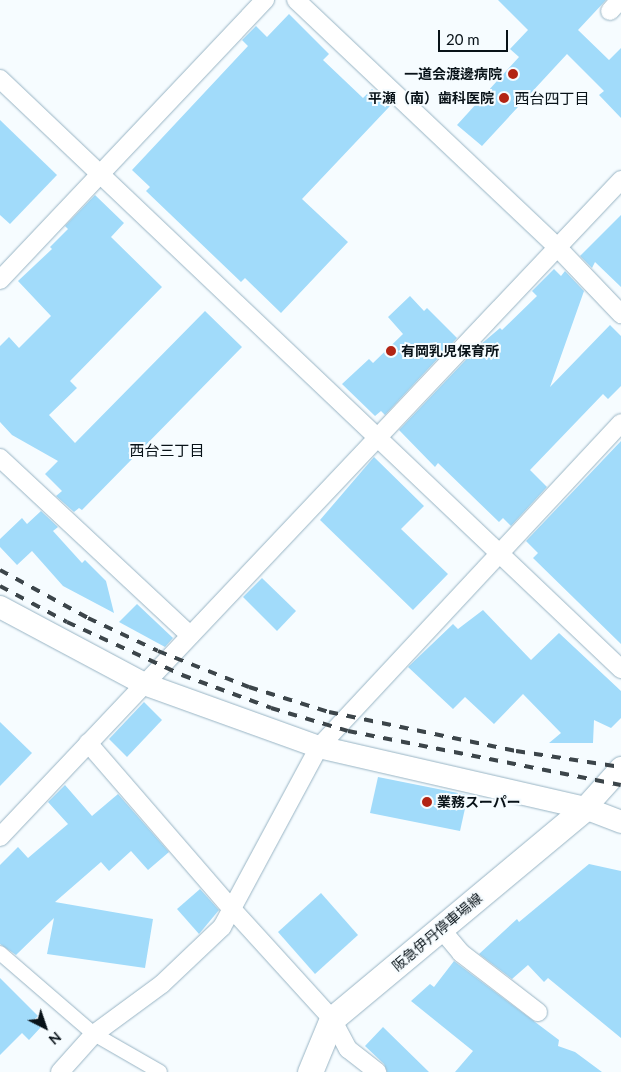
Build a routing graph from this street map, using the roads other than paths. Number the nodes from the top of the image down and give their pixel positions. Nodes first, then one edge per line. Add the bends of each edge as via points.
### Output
1 (265, 0) edge
2 (296, 0) edge
3 (0, 79) edge
4 (100, 173) junction
5 (621, 180) edge
6 (556, 247) junction
7 (0, 280) edge
8 (621, 314) edge
9 (621, 423) edge
10 (377, 437) junction
11 (0, 458) edge
12 (497, 554) junction
13 (0, 607) edge
14 (190, 635) junction
15 (621, 669) edge
16 (144, 684) junction
17 (88, 743) junction
18 (319, 747) junction
19 (621, 768) edge
20 (585, 808) junction
21 (621, 822) edge
22 (0, 838) edge
23 (232, 909) junction
24 (441, 929) junction
25 (0, 954) edge
26 (538, 1012) dead end
27 (332, 1019) junction
28 (94, 1034) junction
29 (60, 1072) edge
30 (160, 1072) edge
31 (310, 1072) edge
32 (377, 1072) edge

1 - 4 street
2 - 6 street
3 - 4 street
4 - 7 street
4 - 10 street
5 - 6 street
6 - 8 street
6 - 10 street
9 - 12 street
10 - 12 street
10 - 14 street
11 - 14 street
12 - 15 street
12 - 18 street
13 - 16 street
14 - 16 street
16 - 17 street
16 - 18 street
17 - 22 street
17 - 23 street
18 - 20 street
18 - 23 street
19 - 20 street
20 - 21 street
20 - 24 main road, 阪急伊丹停車場線
23 - 27 street
23 - 28 street via 222,927 198,953
24 - 26 street via 461,952
24 - 27 main road, 阪急伊丹停車場線
25 - 28 street
27 - 31 main road, 阪急伊丹停車場線
27 - 32 street via 348,1049
28 - 29 street
28 - 30 street

